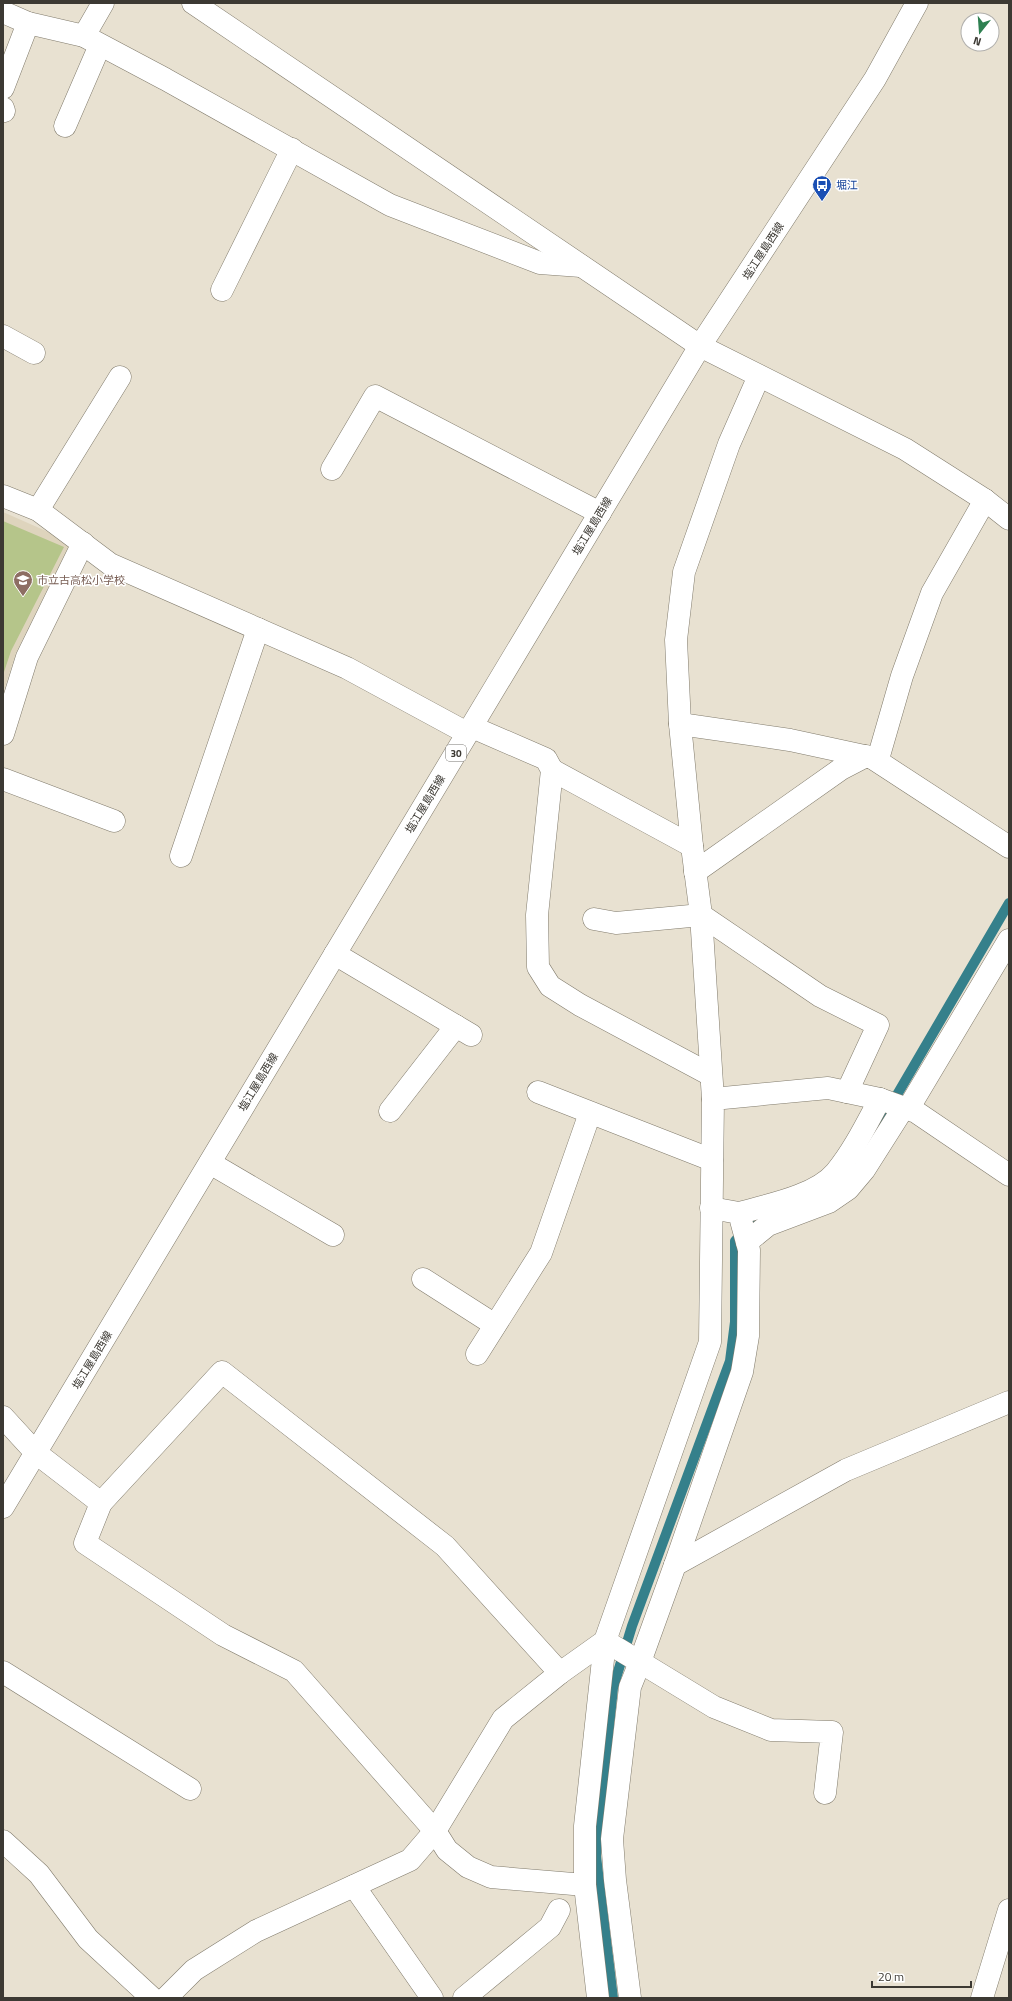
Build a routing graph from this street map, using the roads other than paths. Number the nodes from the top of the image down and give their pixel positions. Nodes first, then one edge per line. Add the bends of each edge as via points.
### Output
1 (103, 3) edge
2 (193, 3) edge
3 (917, 3) edge
4 (3, 12) edge
5 (28, 24) junction
6 (92, 41) junction
7 (3, 88) edge
8 (65, 126) dead end
9 (292, 150) junction
10 (582, 266) junction
11 (222, 290) dead end
12 (3, 336) edge
13 (700, 346) junction
14 (34, 353) dead end
15 (759, 376) junction
16 (120, 378) dead end
17 (332, 469) dead end
18 (3, 496) edge
19 (985, 500) junction
20 (38, 510) junction
21 (600, 513) junction
22 (1009, 519) edge
23 (83, 544) junction
24 (258, 629) junction
25 (680, 724) junction
26 (470, 730) junction
27 (3, 734) edge
28 (869, 757) junction
29 (552, 770) junction
30 (3, 779) edge
31 (114, 821) dead end
32 (692, 846) junction
33 (1009, 847) edge
34 (181, 856) dead end
35 (695, 872) junction
36 (701, 915) junction
37 (594, 919) dead end
38 (1009, 940) edge
39 (335, 954) junction
40 (711, 1075) junction
41 (538, 1092) dead end
42 (847, 1092) junction
43 (880, 1099) junction
44 (713, 1100) junction
45 (906, 1108) junction
46 (390, 1111) dead end
47 (590, 1113) junction
48 (712, 1160) junction
49 (210, 1162) junction
50 (1009, 1175) edge
51 (711, 1208) junction
52 (739, 1215) junction
53 (334, 1235) dead end
54 (747, 1242) junction
55 (423, 1279) dead end
56 (495, 1325) junction
57 (477, 1354) dead end
58 (1009, 1402) edge
59 (3, 1417) edge
60 (36, 1453) junction
61 (101, 1503) junction
62 (3, 1507) edge
63 (675, 1565) junction
64 (608, 1643) junction
65 (637, 1660) junction
66 (3, 1672) edge
67 (560, 1673) junction
68 (190, 1789) dead end
69 (825, 1793) dead end
70 (435, 1831) junction
71 (3, 1841) edge
72 (585, 1885) junction
73 (354, 1886) junction
74 (559, 1910) dead end
75 (1009, 1910) edge
76 (152, 1998) edge
77 (166, 1998) edge
78 (430, 1998) edge
79 (464, 1998) edge
80 (598, 1998) edge
81 (630, 1998) edge
82 (982, 1998) edge

1 - 6 street
2 - 10 street
3 - 13 street, 塩江屋島西線 / 30 via 875,79
4 - 5 street
5 - 6 street
5 - 7 street
6 - 8 street
6 - 9 street
9 - 10 street via 390,205 540,263
9 - 11 street
10 - 13 street
12 - 14 street
13 - 15 street
13 - 21 street, 塩江屋島西線 / 30
15 - 19 street via 905,449
15 - 25 street via 729,444 684,572 676,640
16 - 20 street
17 - 21 street via 375,396
18 - 20 street
19 - 22 street
19 - 28 street via 932,593 902,676 878,759
20 - 23 street
21 - 26 street, 塩江屋島西線 / 30
23 - 24 street via 110,564
23 - 27 street via 27,657
24 - 26 street via 347,668
24 - 34 street
25 - 28 street via 790,740
25 - 32 street
26 - 29 street via 546,759
26 - 39 street, 塩江屋島西線 / 30
28 - 33 street
28 - 35 street via 841,769
29 - 32 street
29 - 40 street via 537,915 538,967 550,986 580,1005
30 - 31 street
32 - 35 street
35 - 36 street
36 - 37 street via 616,923
36 - 40 street
36 - 42 street via 820,996 878,1025
38 - 45 street
39 - 46 street via 464,1031
39 - 49 street, 塩江屋島西線 / 30
40 - 44 street
41 - 47 street
42 - 43 street
42 - 44 street via 828,1088
43 - 45 street
43 - 52 street via 864,1130 836,1173 818,1186
44 - 48 street
45 - 50 street via 916,1112
45 - 54 street via 848,1189 829,1202 768,1224
47 - 48 street
47 - 56 street via 541,1253
48 - 51 street
49 - 53 street
49 - 60 street, 塩江屋島西線 / 30
51 - 52 street
51 - 64 street via 710,1342
52 - 54 street
54 - 63 street via 748,1336 742,1372
55 - 56 street
56 - 57 street
58 - 63 street via 846,1470
59 - 60 street
60 - 61 street
60 - 62 street, 塩江屋島西線 / 30
61 - 67 street via 222,1372 445,1546
61 - 70 street via 85,1543 223,1635 294,1671
63 - 65 street
64 - 65 street
64 - 67 street
64 - 72 street via 585,1826
65 - 69 street via 714,1707 771,1730 832,1732
65 - 81 street via 630,1687 612,1839
66 - 68 street
67 - 70 street via 504,1719
70 - 72 street via 447,1850 468,1867 491,1877
70 - 73 street via 410,1860
71 - 76 street via 38,1874 88,1939
72 - 80 street
73 - 77 street via 256,1931 194,1970
73 - 78 street
74 - 79 street via 550,1927
75 - 82 street

